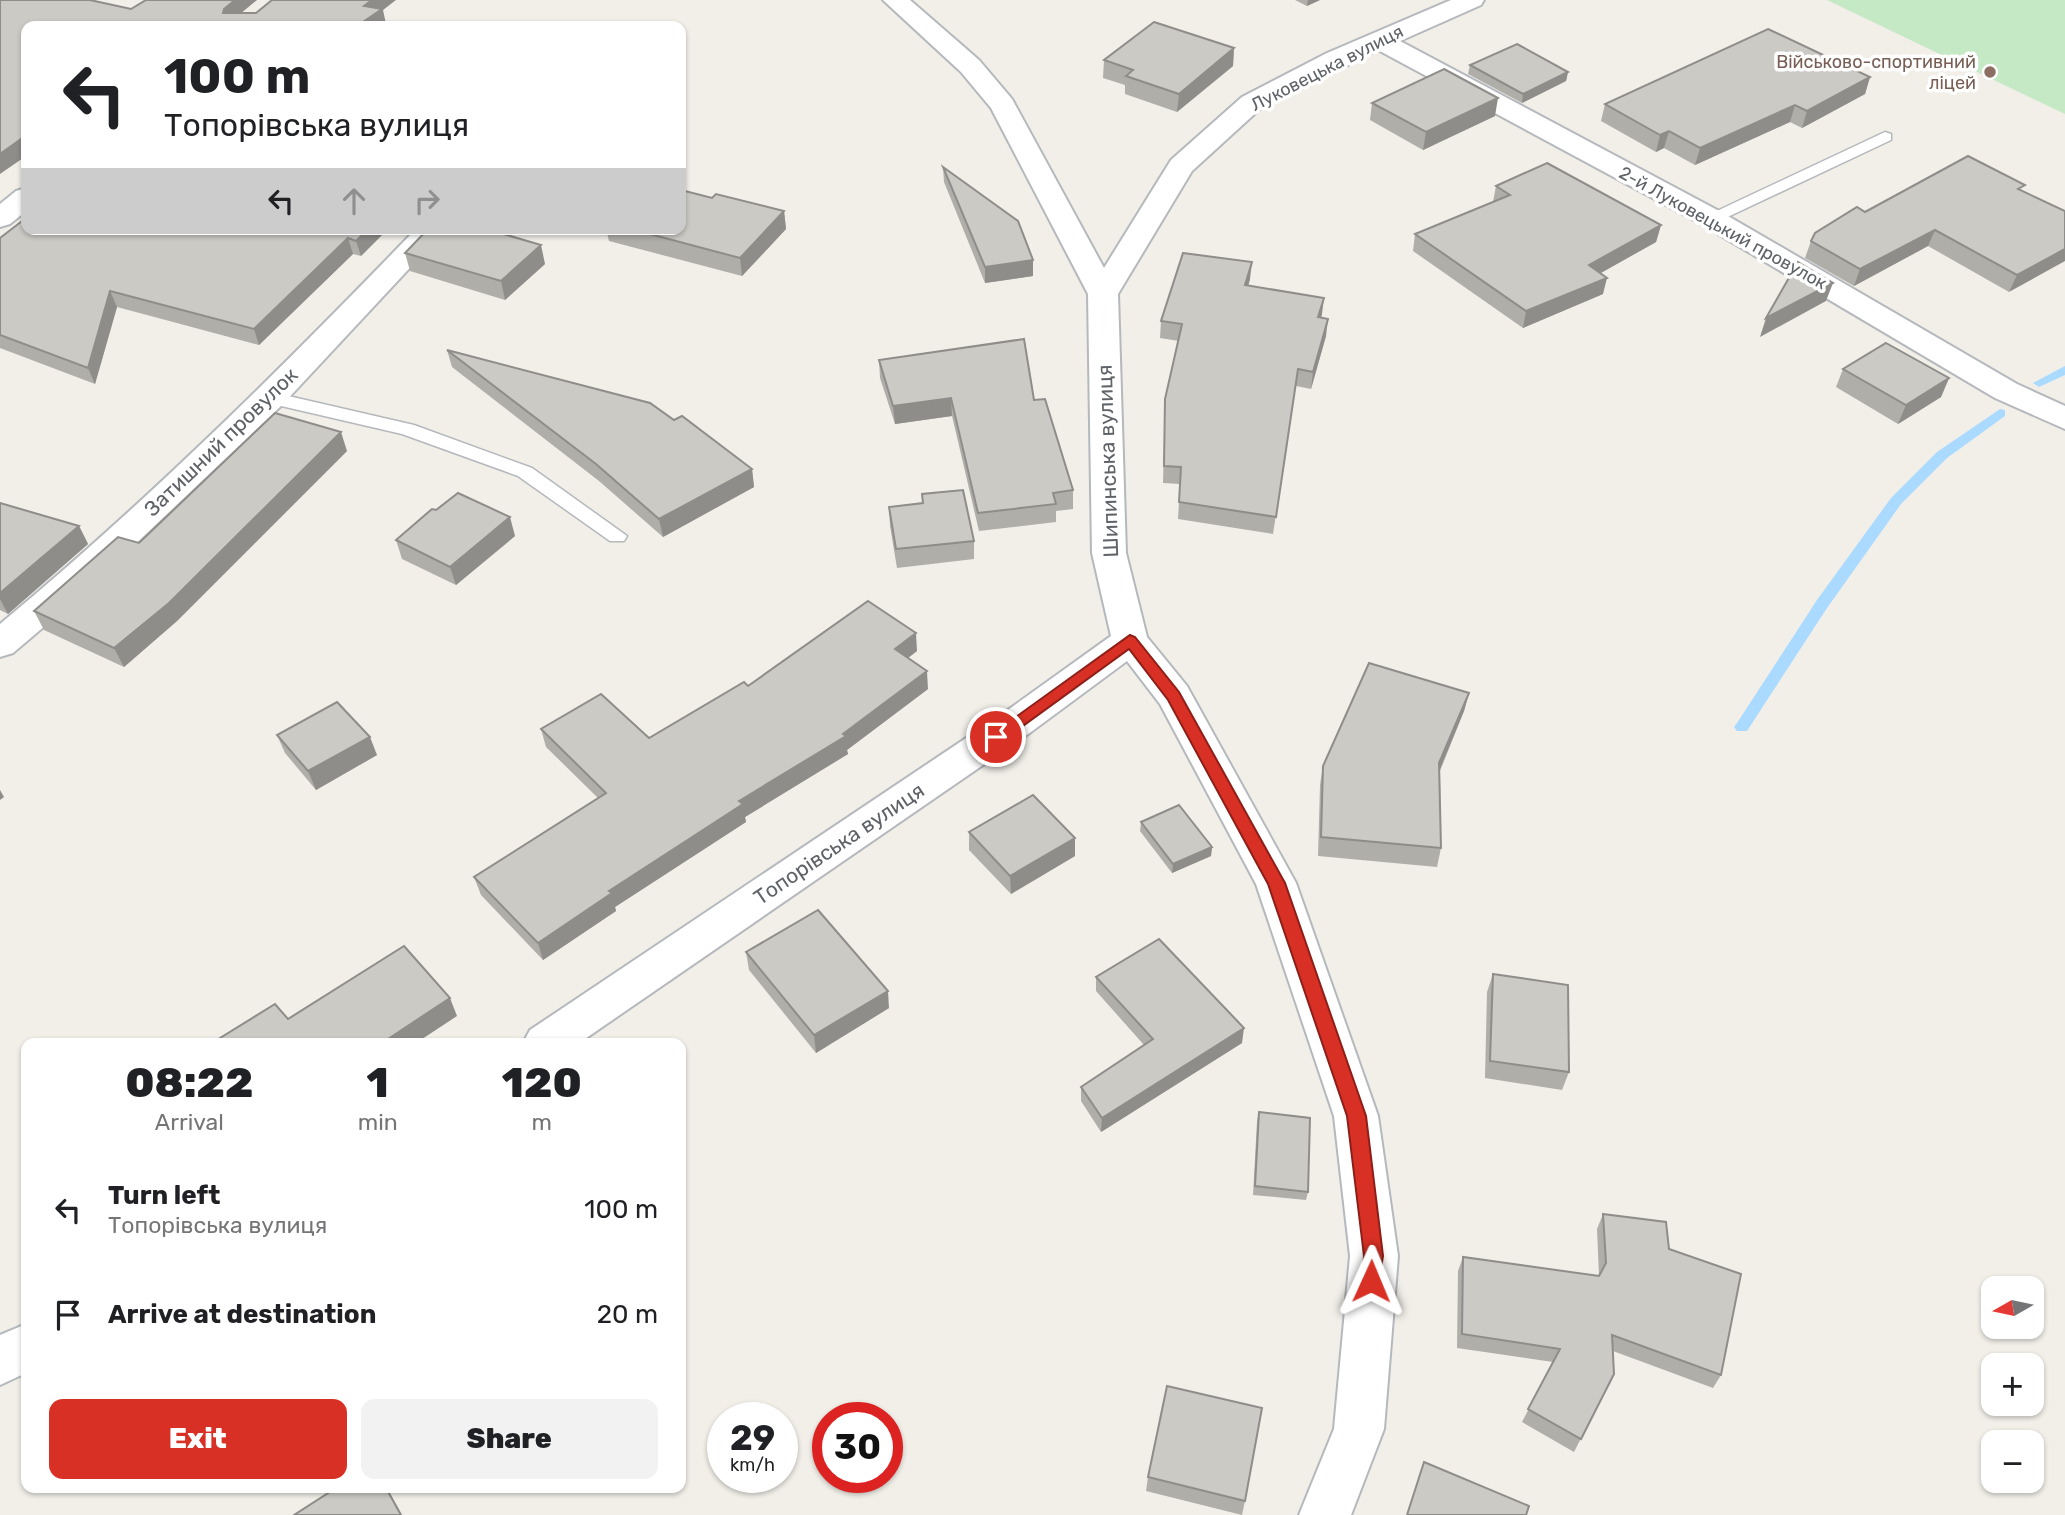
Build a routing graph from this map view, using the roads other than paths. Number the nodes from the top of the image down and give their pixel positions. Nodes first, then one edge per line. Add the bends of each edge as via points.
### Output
1 (895, 0) edge
2 (1410, 0) edge
3 (1472, 0) edge
4 (1435, 15) junction
5 (1379, 40) junction
6 (1885, 137) dead end
7 (21, 201) edge
8 (0, 218) edge
9 (1710, 218) junction
10 (426, 235) edge
11 (1103, 294) junction
12 (271, 398) junction
13 (2065, 419) edge
14 (617, 536) dead end
15 (1130, 640) junction
16 (0, 644) edge
17 (552, 1038) edge
18 (21, 1350) edge
19 (0, 1361) edge
20 (1325, 1515) edge

1 - 11 street, Шипинська вулиця via 970,66 1003,105
2 - 4 street
3 - 4 street, Луковецька вулиця
4 - 5 street, Луковецька вулиця
5 - 9 street, 2-й Луковецький провулок
5 - 11 street, Луковецька вулиця via 1251,103 1181,166
6 - 9 lane
7 - 8 street
9 - 13 street, 2-й Луковецький провулок via 2006,391
10 - 12 street, Затишний провулок
11 - 15 street, Шипинська вулиця via 1109,553
12 - 14 lane via 407,429 525,471
12 - 16 street, Затишний провулок via 75,581
15 - 17 street, Топорівська вулиця via 1018,722
15 - 20 street, Шипинська вулиця via 1174,696 1276,883 1356,1116 1374,1256 1359,1429
18 - 19 street

